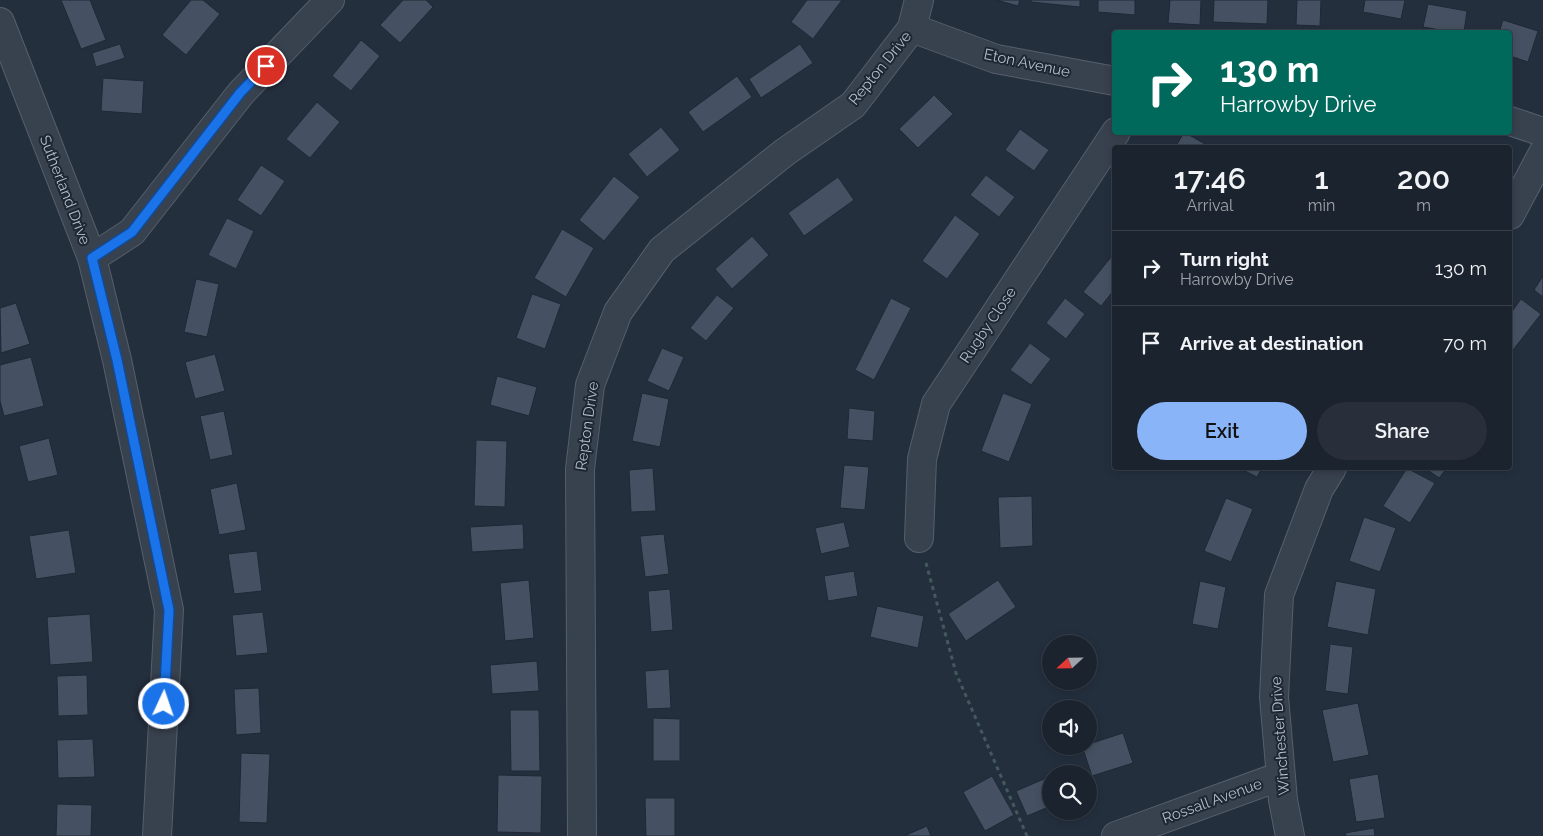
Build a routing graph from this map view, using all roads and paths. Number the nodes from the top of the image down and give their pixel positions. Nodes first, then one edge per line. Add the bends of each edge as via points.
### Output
1 (330, 0) edge
2 (918, 0) edge
3 (0, 22) edge
4 (912, 28) junction
5 (1112, 80) edge
6 (1512, 123) edge
7 (1543, 132) edge
8 (1114, 135) edge
9 (1543, 152) edge
10 (1512, 211) edge
11 (92, 258) junction
12 (1331, 470) edge
13 (919, 538) joint
14 (1281, 776) junction
15 (157, 836) edge
16 (582, 836) edge
17 (1027, 836) edge
18 (1116, 836) edge
19 (1290, 836) edge

1 - 11 street via 240,93 132,232
2 - 4 street, Repton Drive
3 - 11 street, Sutherland Drive
4 - 5 street, Eton Avenue via 996,58
4 - 16 street, Repton Drive via 853,105 784,152 662,250 618,312 590,385 580,468
6 - 7 street
8 - 13 street, Rugby Close via 936,404 922,459
9 - 10 street
11 - 15 street, Sutherland Drive via 119,369 169,610
12 - 14 street, Winchester Drive via 1319,489 1279,595 1274,697
13 - 17 path via 956,673
14 - 18 street, Rossall Avenue
14 - 19 street, Winchester Drive

